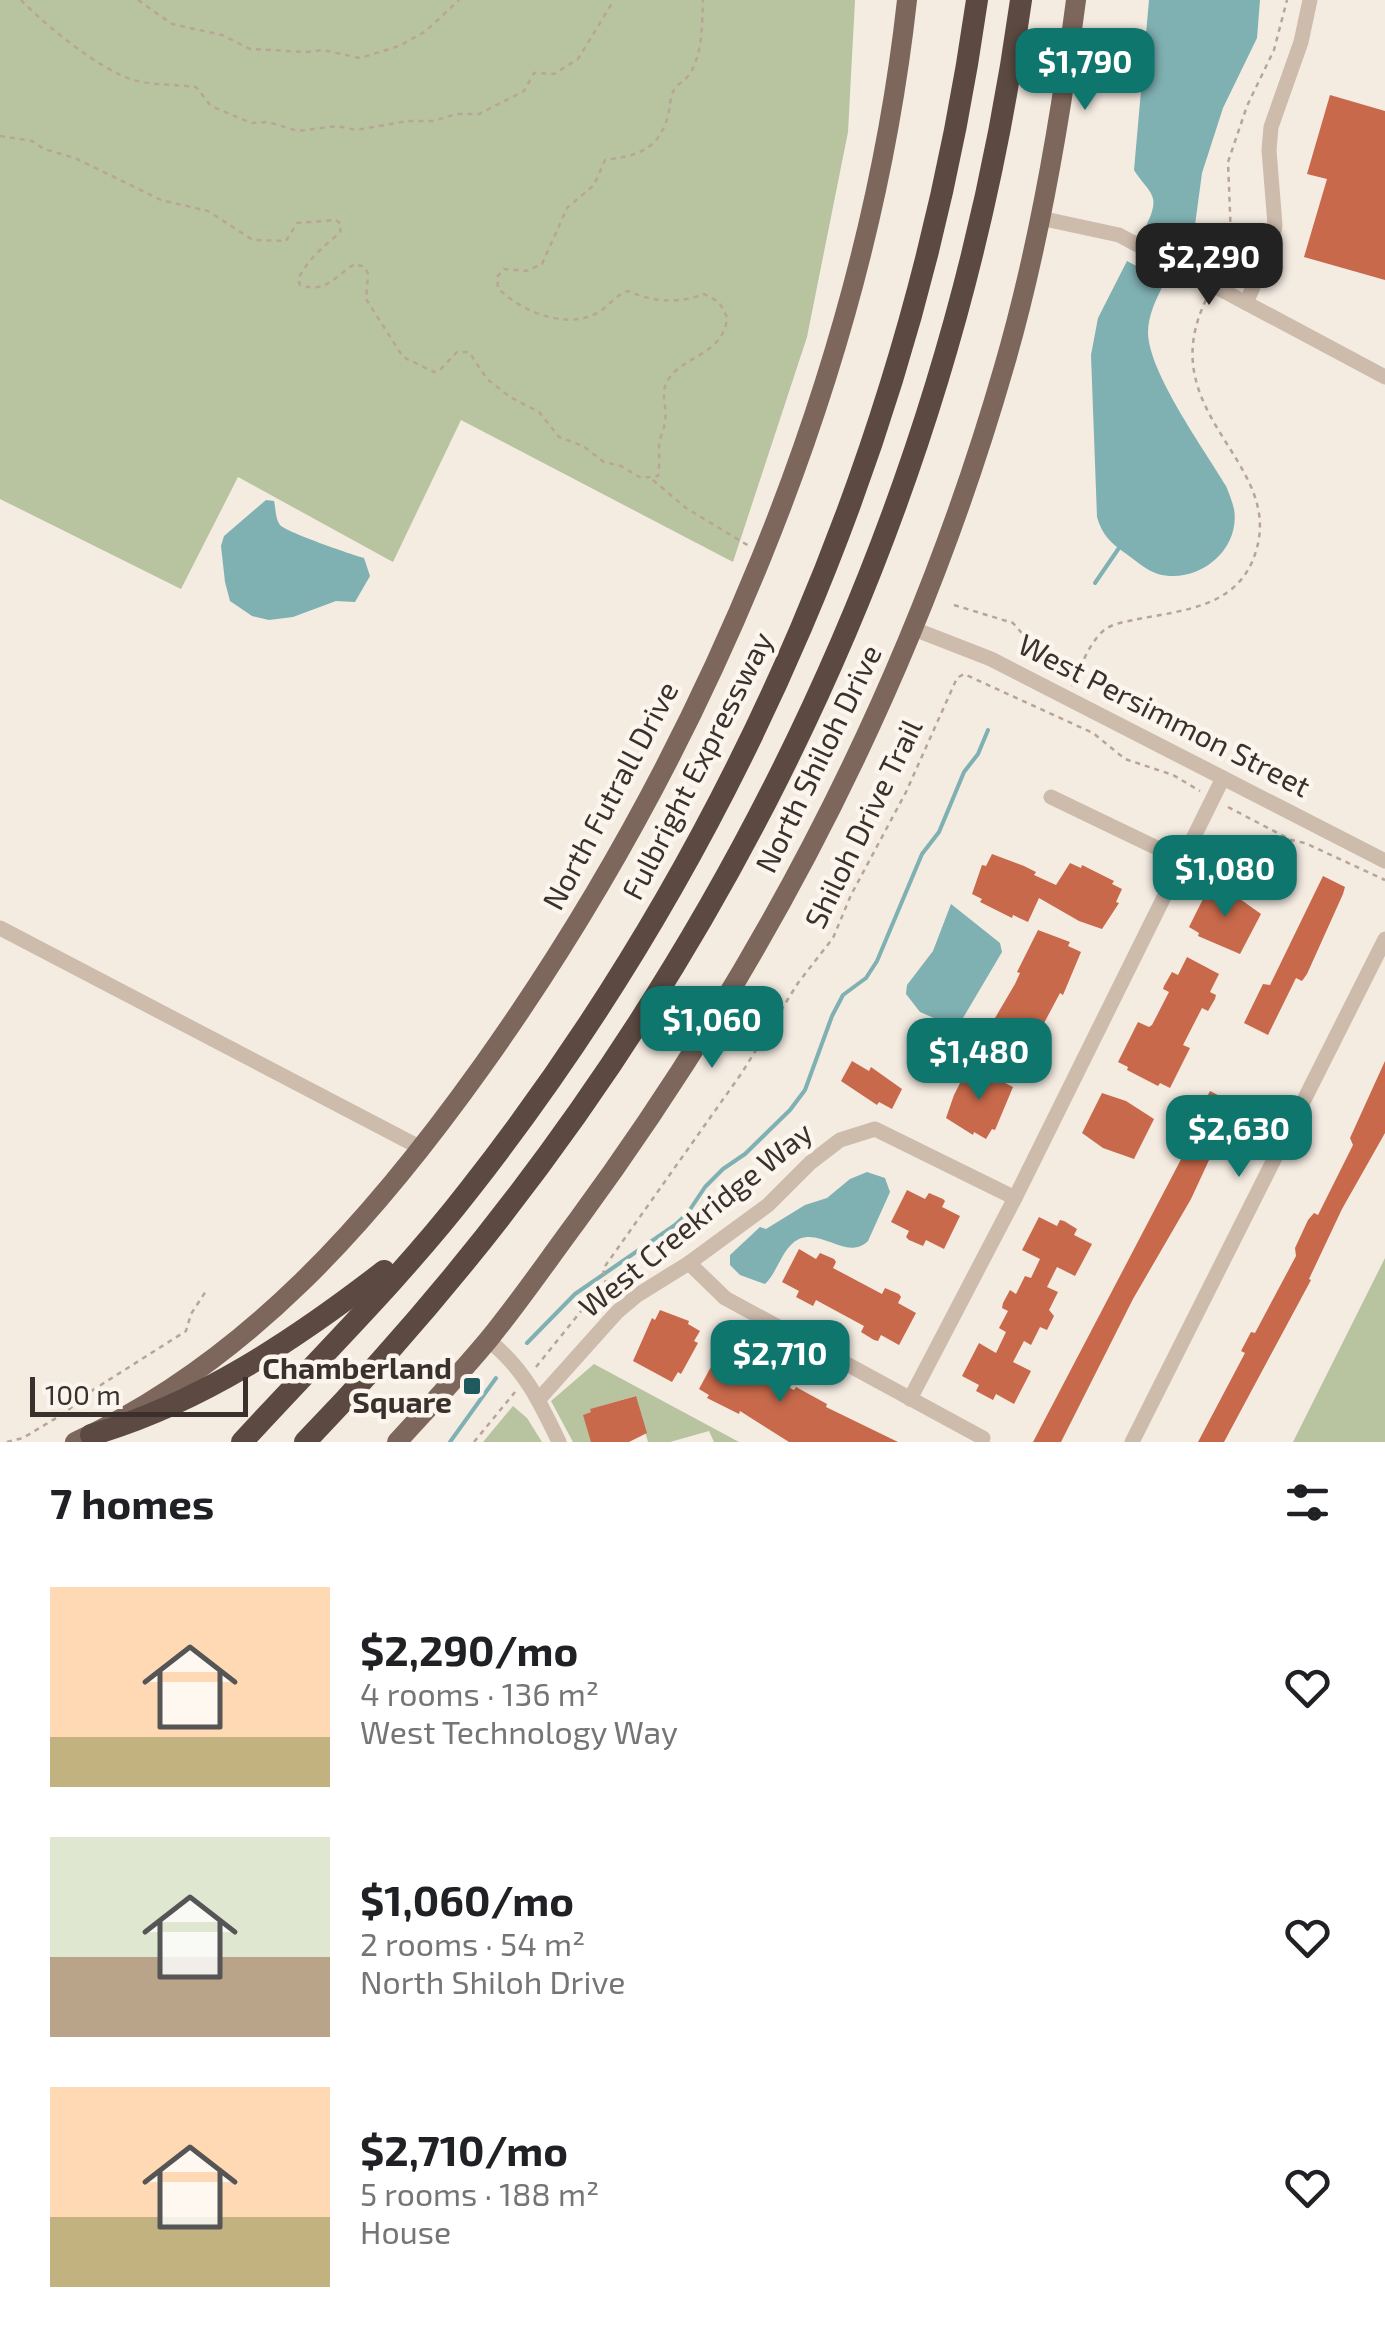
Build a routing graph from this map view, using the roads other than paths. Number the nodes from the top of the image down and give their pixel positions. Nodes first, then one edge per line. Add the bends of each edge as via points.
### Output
1 (907, 0) edge
2 (978, 0) edge
3 (1021, 0) edge
4 (1076, 0) edge
5 (1310, 0) edge
6 (1040, 218) junction
7 (1246, 302) junction
8 (1385, 377) edge
9 (914, 628) junction
10 (1223, 778) junction
11 (1052, 797) dead end
12 (1182, 860) junction
13 (1385, 860) edge
14 (0, 928) edge
15 (1385, 939) edge
16 (422, 1148) junction
17 (1015, 1198) junction
18 (434, 1233) junction
19 (689, 1263) junction
20 (488, 1340) junction
21 (540, 1398) junction
22 (910, 1399) junction
23 (83, 1438) edge
24 (983, 1438) dead end
25 (242, 1442) edge
26 (305, 1442) edge
27 (397, 1442) edge
28 (559, 1442) edge
29 (1132, 1442) edge

1 - 16 main road, North Futrall Drive via 886,145 856,270 793,470 728,634 666,765 576,926
2 - 18 highway, Fulbright Expressway via 950,162 908,326 793,646 723,794 637,948 529,1110
3 - 26 highway via 990,172 948,342 867,580 792,752 674,969 568,1130 418,1320
4 - 6 main road, North Shiloh Drive
5 - 7 street via 1271,127 1272,244
6 - 7 street via 1119,235
6 - 9 main road, North Shiloh Drive via 1005,365
7 - 8 street
9 - 10 street, West Persimmon Street via 991,659
9 - 20 main road, North Shiloh Drive via 820,832 723,1005 629,1150
10 - 12 street
10 - 13 street, West Persimmon Street
11 - 12 street
12 - 17 street
14 - 16 street
15 - 29 street
16 - 23 main road, North Futrall Drive via 336,1250 240,1339
17 - 19 street, West Creekridge Way via 875,1129 840,1140
17 - 22 street
18 - 23 highway via 308,1329 132,1423
18 - 25 highway, Fulbright Expressway
19 - 21 street, West Creekridge Way via 617,1312
19 - 22 street via 725,1298
20 - 21 street
20 - 27 main road, North Shiloh Drive
21 - 28 street
22 - 24 street

